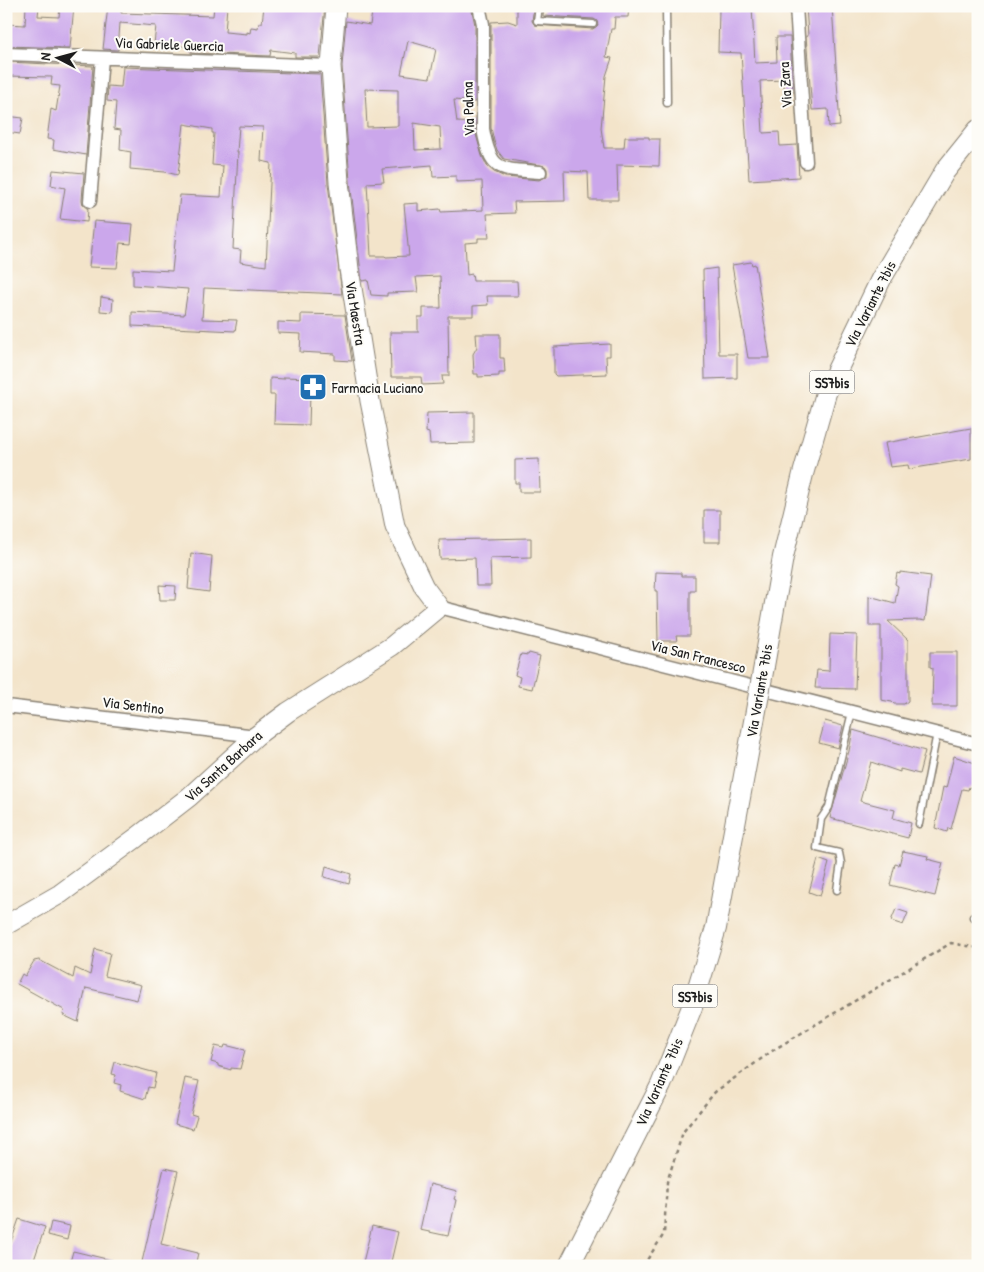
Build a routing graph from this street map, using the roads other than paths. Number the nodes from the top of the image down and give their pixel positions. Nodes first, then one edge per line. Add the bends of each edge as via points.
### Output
1 (336, 6) edge
2 (479, 6) edge
3 (539, 6) edge
4 (666, 6) edge
5 (796, 6) edge
6 (593, 24) dead end
7 (6, 54) edge
8 (102, 58) junction
9 (331, 66) junction
10 (667, 103) dead end
11 (978, 130) edge
12 (806, 162) dead end
13 (540, 172) dead end
14 (90, 201) dead end
15 (439, 606) junction
16 (6, 706) edge
17 (852, 712) junction
18 (937, 733) junction
19 (256, 736) junction
20 (978, 744) edge
21 (919, 824) dead end
22 (837, 890) dead end
23 (6, 925) edge
24 (569, 1266) edge

1 - 9 street, Via Maestra
2 - 13 street, Via Palma via 483,24 486,146 496,165 503,169
3 - 6 lane via 538,21
4 - 10 lane
5 - 12 street, Via Zara
7 - 8 street, Via Gabriele Guercia
8 - 9 street, Via Gabriele Guercia
8 - 14 street
9 - 15 street, Via Maestra via 349,269 370,401 395,526 424,587
11 - 24 main road, Via Variante 7bis / SS7bis, bridge via 945,171 881,279 826,393 783,557 716,928 692,1007 661,1085
15 - 17 street, Via San Francesco
15 - 19 street, Via Santa Barbara via 392,646
16 - 19 street, Via Sentino
17 - 18 street, Via San Francesco
17 - 22 lane via 816,848 839,853 841,863
18 - 20 street, Via San Francesco
18 - 21 lane
19 - 23 street, Via Santa Barbara via 189,797 136,838 60,894

